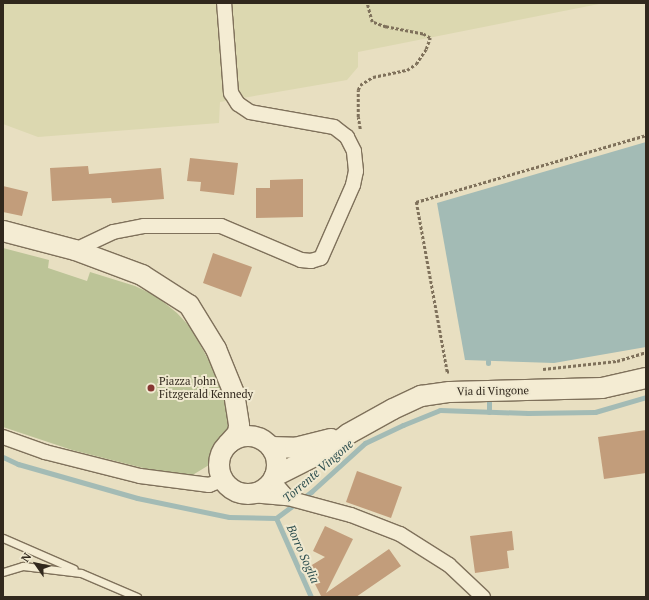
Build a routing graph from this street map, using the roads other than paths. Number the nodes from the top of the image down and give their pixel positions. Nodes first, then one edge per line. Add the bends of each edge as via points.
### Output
1 (224, 3) edge
2 (3, 231) edge
3 (74, 250) junction
4 (646, 378) edge
5 (234, 393) junction
6 (348, 434) junction
7 (3, 437) edge
8 (228, 444) junction
9 (270, 445) junction
10 (274, 478) junction
11 (222, 480) junction
12 (251, 495) junction
13 (288, 498) junction
14 (3, 538) edge
15 (3, 572) edge
16 (81, 573) junction
17 (137, 597) edge
18 (483, 597) edge

1 - 3 street via 231,93 238,104 250,112 334,127 347,137 354,151 356,171 353,185 321,258 301,260 221,226 144,226 113,232
2 - 3 street
3 - 5 street via 142,275 189,305 216,348
4 - 6 street, Via di Vingone via 602,388 450,392 421,396
5 - 8 street via 240,426 238,433
5 - 9 street
6 - 9 street, Via di Vingone via 296,448
6 - 10 street, Via di Vingone via 325,451
7 - 11 street via 45,452 140,476 210,485
8 - 9 street via 244,436 260,438
8 - 11 street via 220,455 218,468
9 - 10 street via 276,458
10 - 12 street via 263,490
10 - 13 street
11 - 12 street via 234,492
12 - 13 street
13 - 18 street via 351,515 400,534 449,565
14 - 16 lane
15 - 16 lane via 23,566
16 - 17 lane

